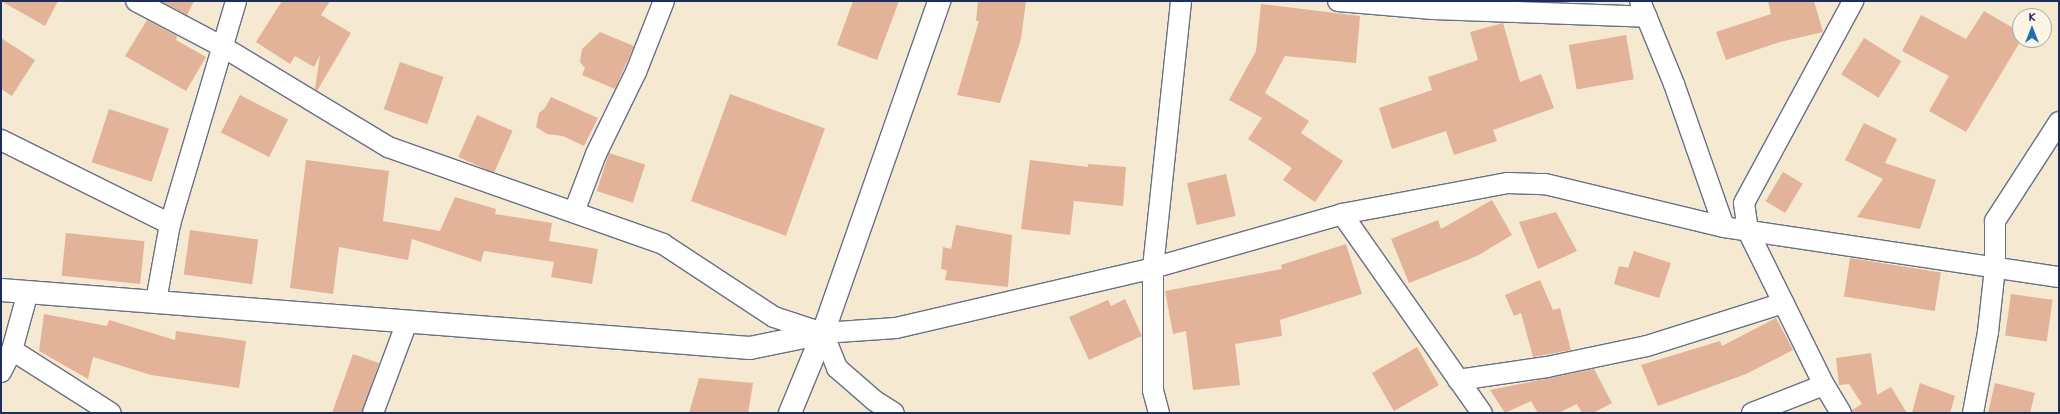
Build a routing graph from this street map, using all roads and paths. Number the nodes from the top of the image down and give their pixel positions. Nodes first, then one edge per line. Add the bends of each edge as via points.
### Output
1 (136, 1) edge
2 (236, 1) edge
3 (664, 1) edge
4 (939, 1) edge
5 (1182, 1) edge
6 (1338, 1) edge
7 (1853, 1) edge
8 (1644, 9) edge
9 (223, 47) junction
10 (2059, 122) edge
11 (1, 140) edge
12 (574, 212) junction
13 (1342, 214) junction
14 (170, 224) junction
15 (1724, 228) junction
16 (1748, 231) junction
17 (1153, 268) junction
18 (1995, 268) junction
19 (2059, 277) edge
20 (1, 290) edge
21 (28, 292) junction
22 (156, 301) junction
23 (1783, 303) junction
24 (406, 322) junction
25 (823, 333) junction
26 (12, 350) junction
27 (1, 372) edge
28 (1458, 380) junction
29 (1824, 385) junction
30 (111, 413) edge
31 (373, 413) edge
32 (790, 413) edge
33 (894, 413) edge
34 (1159, 413) edge
35 (1482, 413) edge
36 (1752, 413) edge
37 (1841, 413) edge
38 (1974, 413) edge

1 - 9 street
2 - 9 street
3 - 12 street via 636,72 596,154
4 - 25 street
5 - 17 street
6 - 8 street via 1433,8
7 - 16 street via 1744,202
8 - 15 street via 1674,84
9 - 12 street via 388,146
9 - 14 street
10 - 18 street via 1995,221
11 - 14 street
12 - 25 street via 663,244 774,317
13 - 15 street via 1508,183 1545,184
13 - 17 street
13 - 28 street
14 - 22 street
15 - 16 street
16 - 18 street
16 - 23 street
17 - 25 street via 896,328
17 - 34 street via 1153,390
18 - 19 street
18 - 38 street via 1988,332
20 - 21 street
21 - 22 street
21 - 26 street
22 - 24 street
23 - 28 street via 1647,346 1547,367
23 - 29 street
24 - 25 street via 750,348
24 - 31 street
25 - 32 street
25 - 33 street via 837,368 875,401
26 - 27 street
26 - 30 street
28 - 35 street
29 - 36 street
29 - 37 street

